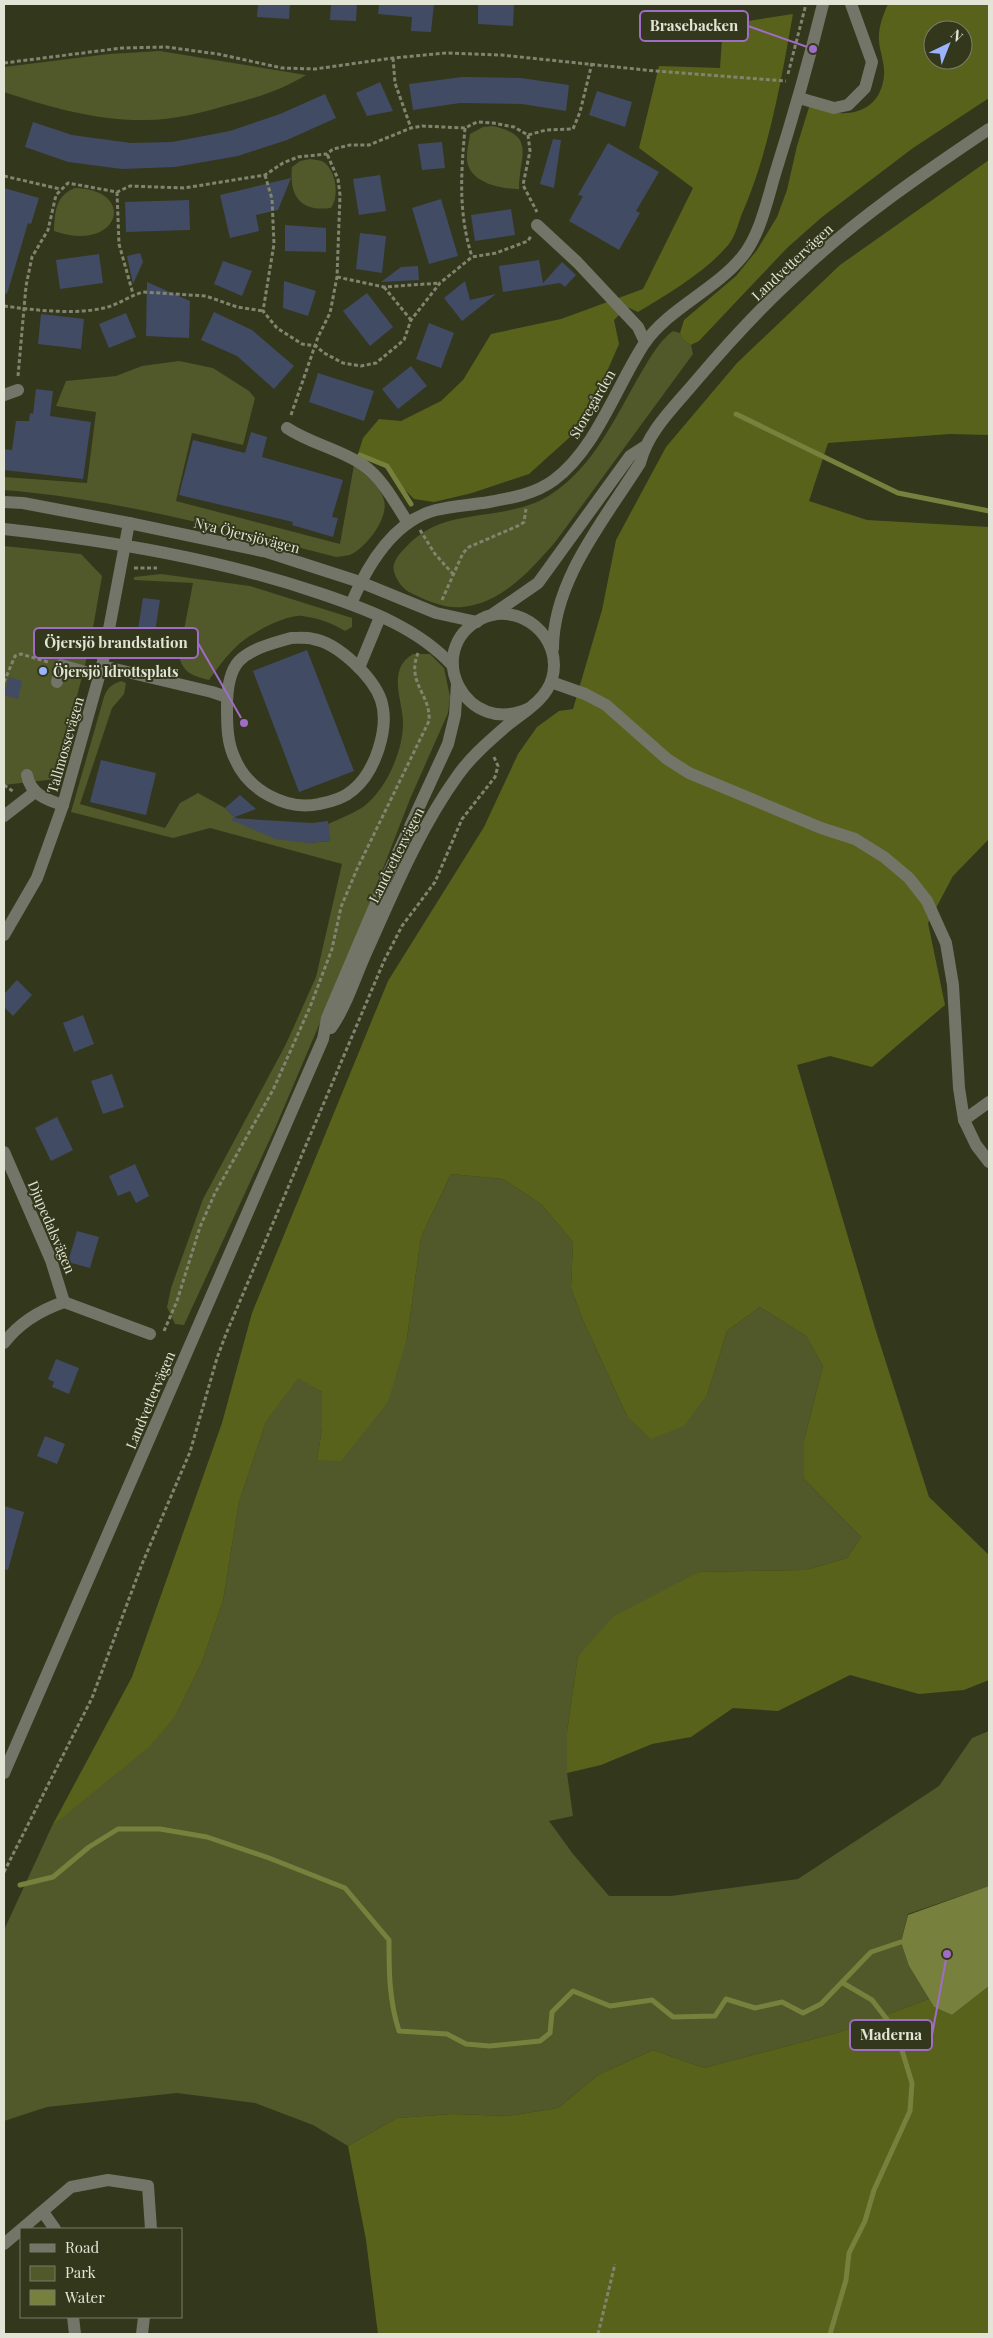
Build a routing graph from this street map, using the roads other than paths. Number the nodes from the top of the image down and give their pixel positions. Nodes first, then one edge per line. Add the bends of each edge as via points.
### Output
1 (823, 4) edge
2 (851, 4) edge
3 (799, 98) junction
4 (989, 129) edge
5 (537, 225) road end
6 (645, 342) junction
7 (18, 390) road end
8 (4, 396) edge
9 (287, 428) road end
10 (644, 447) junction
11 (4, 502) edge
12 (411, 521) junction
13 (129, 523) junction
14 (4, 529) edge
15 (125, 545) junction
16 (360, 582) junction
17 (351, 604) junction
18 (491, 616) junction
19 (380, 617) junction
20 (476, 622) junction
21 (553, 653) junction
22 (453, 666) junction
23 (359, 668) junction
24 (101, 671) junction
25 (56, 682) dead end
26 (551, 682) junction
27 (457, 684) junction
28 (227, 697) junction
29 (530, 708) junction
30 (27, 775) dead end
31 (35, 792) junction
32 (63, 805) junction
33 (4, 816) edge
34 (4, 935) edge
35 (323, 1039) junction
36 (989, 1102) edge
37 (964, 1120) junction
38 (4, 1152) edge
39 (989, 1162) edge
40 (64, 1302) junction
41 (150, 1334) road end
42 (4, 1343) edge
43 (4, 1773) edge
44 (43, 2212) junction
45 (24, 2228) edge
46 (54, 2228) edge
47 (151, 2228) edge
48 (20, 2231) edge
49 (4, 2244) edge
50 (73, 2318) edge
51 (144, 2318) edge
52 (75, 2334) edge
53 (142, 2334) edge

1 - 3 street, Storegården
2 - 3 street via 872,62 865,88 848,105 834,108
3 - 6 street, Storegården via 761,218 744,255 663,322
4 - 10 street, Landvettervägen via 854,226 801,270 711,364
5 - 6 street via 638,327
6 - 12 street, Storegården via 570,467 540,489 526,494 435,511
7 - 8 street
9 - 12 street via 305,440 364,466 383,484
10 - 18 street, Landvettervägen via 630,456 538,582
10 - 21 street, Landvettervägen via 640,462 568,580 558,607
11 - 13 street, Nya Öjersjövägen
12 - 16 street, Storegården via 392,537
13 - 15 street, Tallmossevägen
13 - 16 street, Nya Öjersjövägen via 267,552
14 - 15 street
15 - 17 street via 268,576
15 - 24 street, Tallmossevägen
16 - 17 street, Storegården
16 - 20 street, Nya Öjersjövägen via 436,613
17 - 19 street
18 - 20 street, Landvettervägen
18 - 21 street, Landvettervägen via 509,614 527,620 542,631
19 - 22 street via 425,639
19 - 23 street
20 - 22 street, Landvettervägen via 459,640
21 - 26 street, Landvettervägen
22 - 27 street, Landvettervägen
23 - 28 street via 340,651 314,639 290,638 270,644 240,661 232,671
23 - 28 street via 381,701 384,719 382,738 376,757 353,790 336,800 317,805 297,805 278,800 246,777 235,760 229,741
24 - 25 street via 61,660
24 - 28 street
24 - 32 street, Tallmossevägen
26 - 29 street, Landvettervägen
26 - 37 street via 606,705 655,750 689,773 855,839 909,878 927,901 946,943 953,985 958,1088
27 - 29 street, Landvettervägen via 472,704 488,712 514,714
27 - 35 street, Landvettervägen via 453,728 441,762 390,870 328,1018
29 - 35 street, Landvettervägen via 484,746 459,774 393,892 335,1022
30 - 31 street via 28,783
31 - 32 street via 44,799
31 - 33 street
32 - 34 street, Tallmossevägen via 36,878
35 - 43 street, Landvettervägen
36 - 37 street
37 - 39 street
38 - 40 street, Djupedalsvägen via 51,1260
40 - 41 street
40 - 42 street via 47,1308 26,1322
44 - 45 street
44 - 46 street
44 - 47 street via 71,2187 108,2180 148,2186
48 - 49 street
50 - 52 street
51 - 53 street

